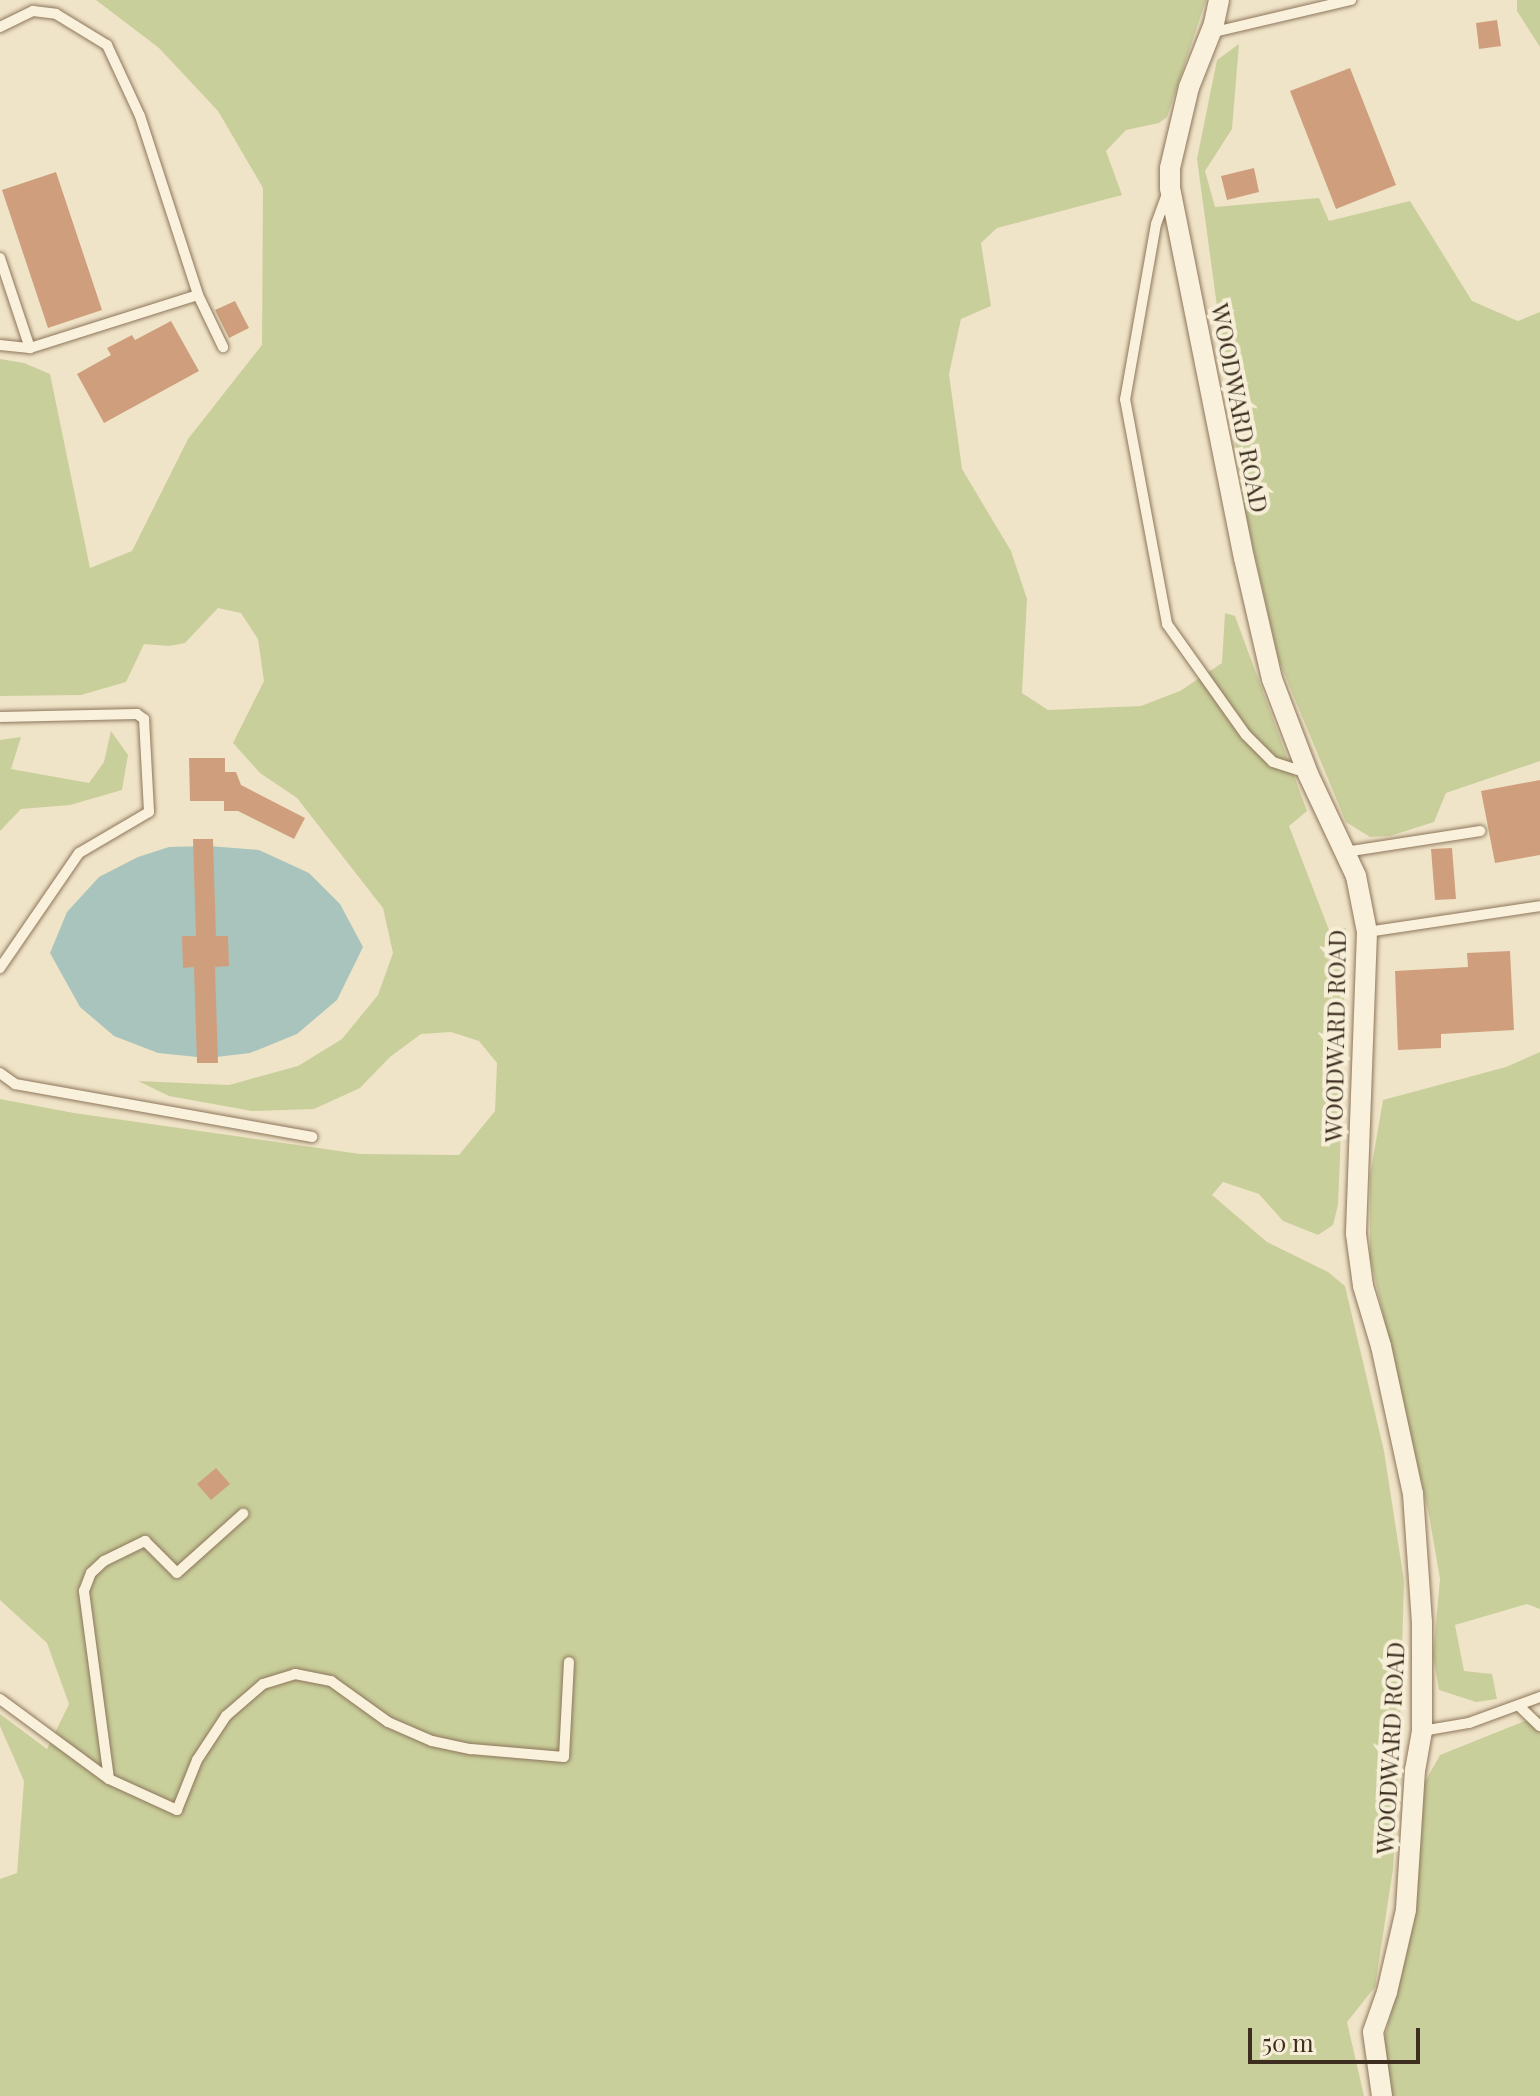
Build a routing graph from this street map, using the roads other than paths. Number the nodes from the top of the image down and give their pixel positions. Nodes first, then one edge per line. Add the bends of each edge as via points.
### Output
1 (1219, 0) edge
2 (1351, 0) edge
3 (0, 27) edge
4 (1210, 33) junction
5 (1170, 188) junction
6 (0, 258) edge
7 (198, 295) junction
8 (0, 345) edge
9 (223, 347) dead end
10 (30, 348) junction
11 (0, 717) edge
12 (1308, 774) junction
13 (1480, 831) dead end
14 (1345, 852) junction
15 (1540, 906) edge
16 (1367, 932) junction
17 (0, 968) edge
18 (0, 1073) edge
19 (312, 1137) dead end
20 (243, 1514) dead end
21 (569, 1662) dead end
22 (1540, 1697) edge
23 (0, 1699) edge
24 (1519, 1706) junction
25 (1540, 1726) edge
26 (1422, 1731) junction
27 (109, 1779) junction
28 (1382, 2096) edge

1 - 4 street, WOODWARD ROAD
2 - 4 lane
3 - 7 lane via 33,11 56,14 107,45 140,116
4 - 5 street, WOODWARD ROAD via 1189,87
5 - 12 street, WOODWARD ROAD via 1272,679
5 - 12 lane via 1156,224 1125,399 1167,624 1246,735 1273,762
6 - 10 lane
7 - 9 lane
7 - 10 lane
8 - 10 lane
11 - 17 lane via 137,714 144,719 149,812 79,853
12 - 14 street, WOODWARD ROAD
13 - 14 lane
14 - 16 street, WOODWARD ROAD via 1356,876
15 - 16 lane
16 - 26 street, WOODWARD ROAD via 1356,1234 1363,1286 1413,1494 1422,1623
18 - 19 lane via 15,1084
20 - 27 lane via 177,1573 145,1541 91,1573 84,1591
21 - 27 lane via 564,1757 432,1741 388,1722 331,1681 295,1674 263,1684 226,1716 197,1760 177,1810
22 - 24 lane
23 - 27 lane
24 - 25 lane
24 - 26 lane
26 - 28 street, WOODWARD ROAD via 1406,1910 1373,2032

